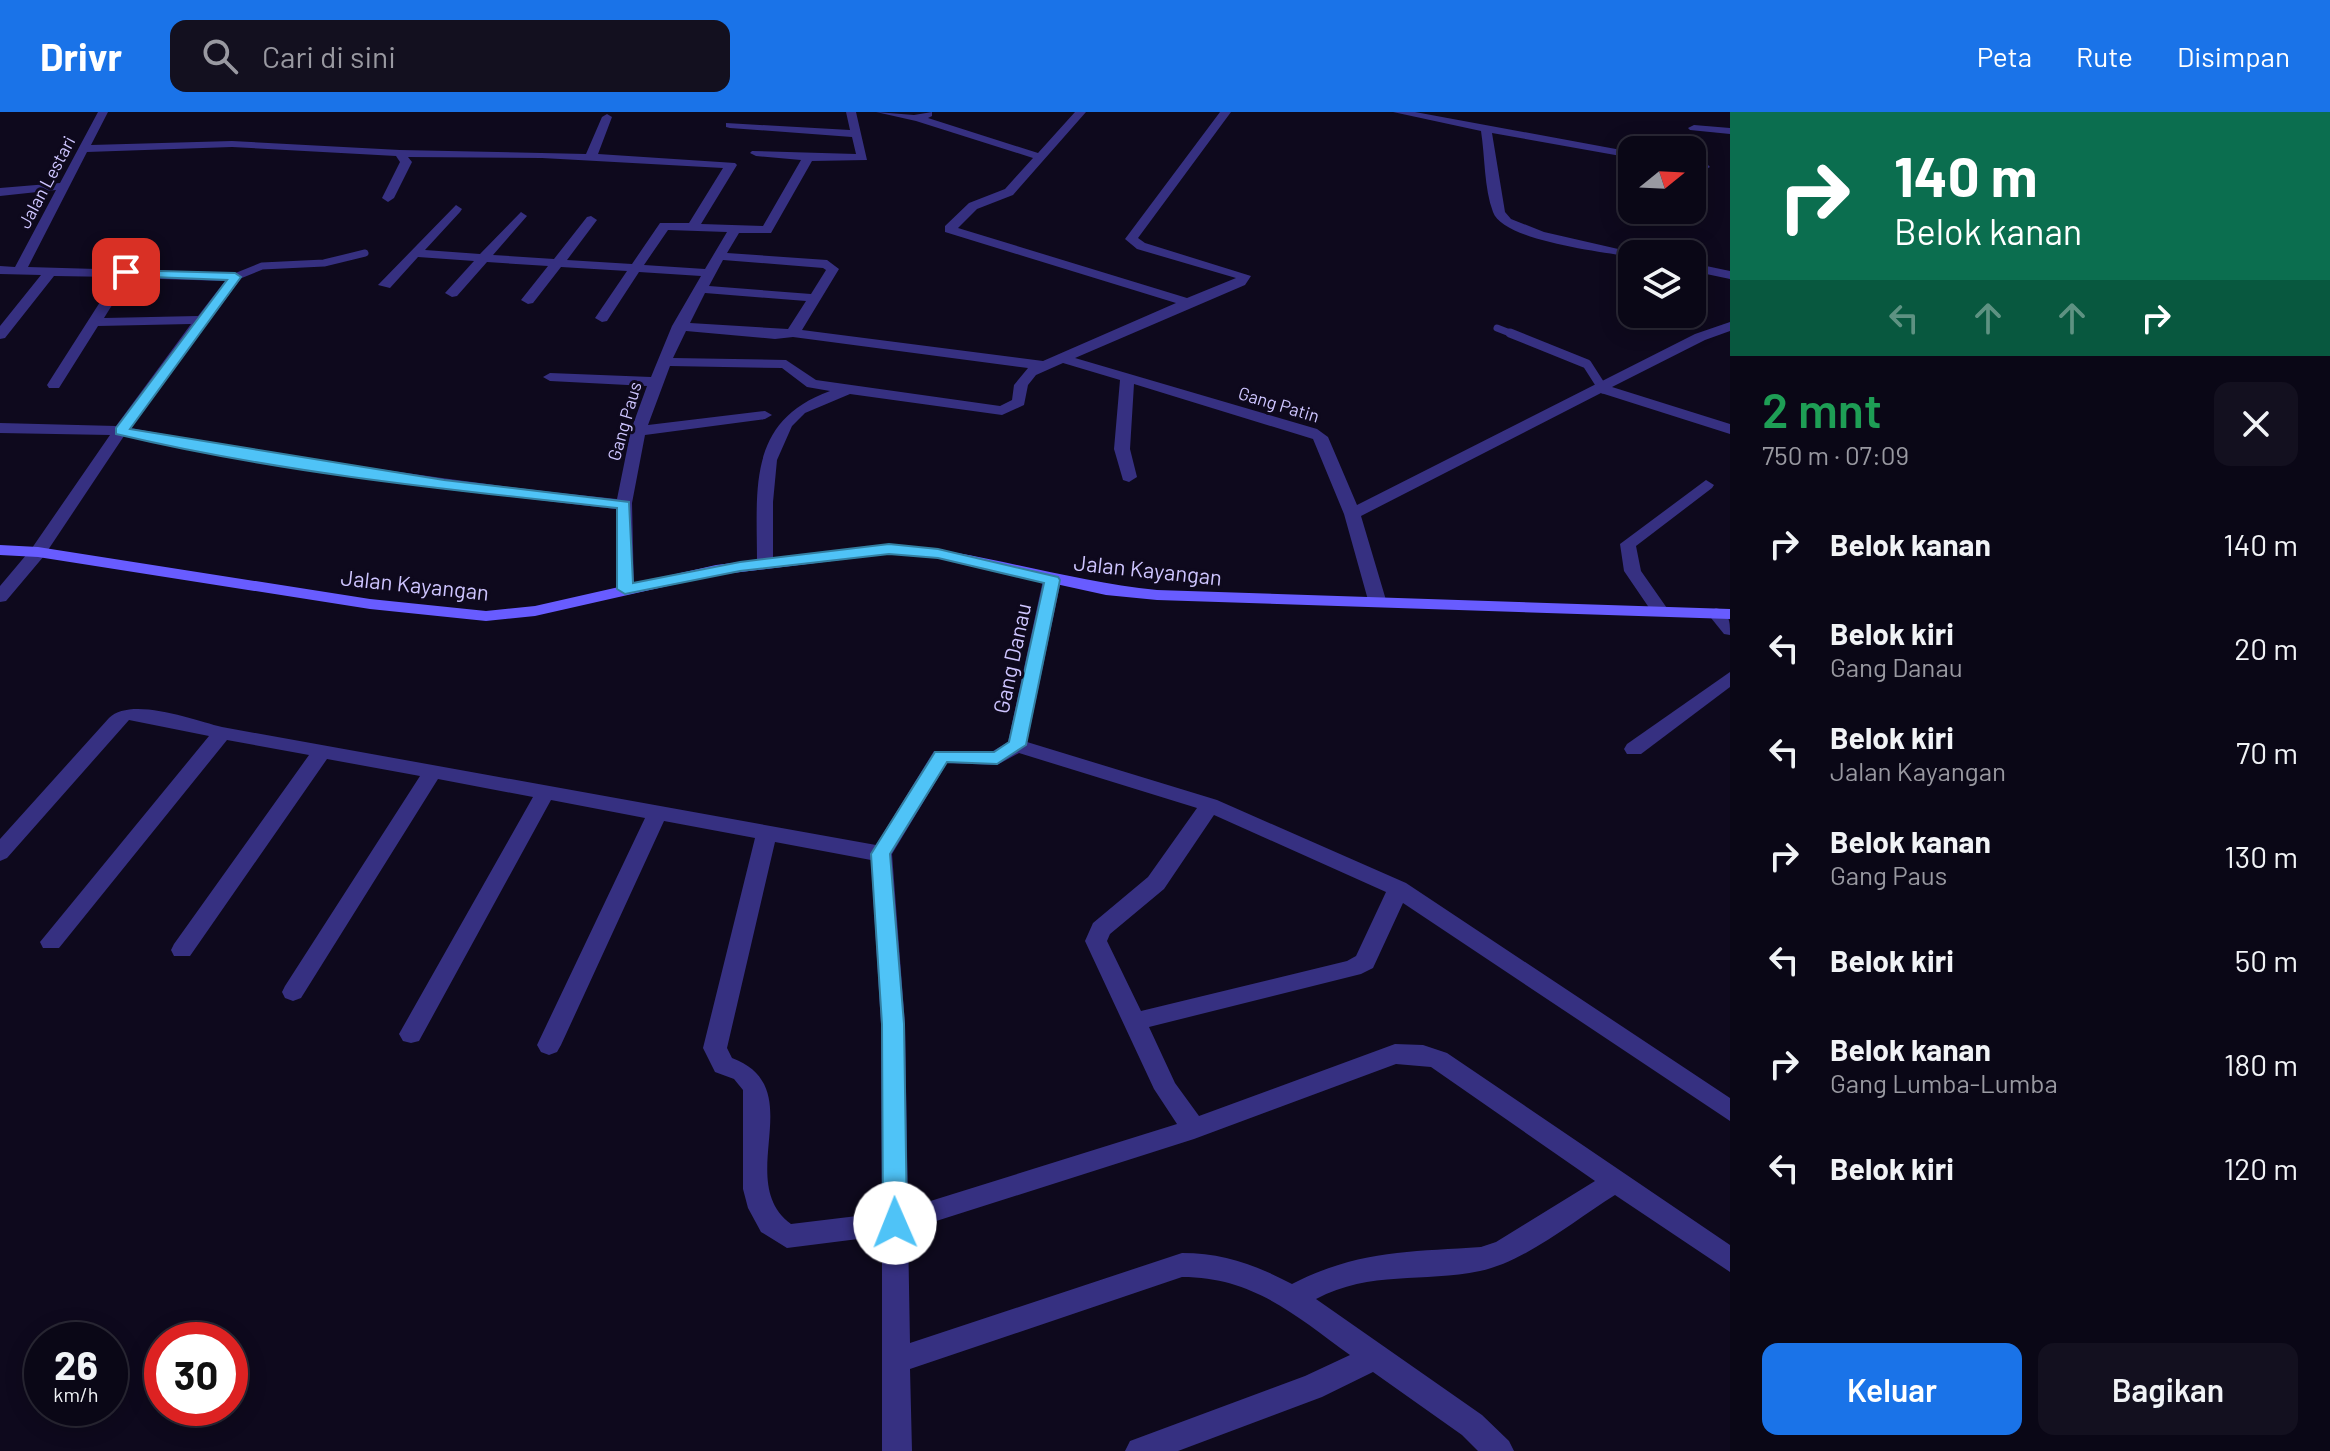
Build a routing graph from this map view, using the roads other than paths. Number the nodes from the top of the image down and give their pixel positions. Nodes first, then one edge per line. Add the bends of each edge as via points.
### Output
1 (103, 112) edge
2 (851, 112) edge
3 (881, 112) edge
4 (1081, 112) edge
5 (1226, 112) edge
6 (1398, 112) edge
7 (924, 115) edge
8 (607, 117) dead end
9 (730, 125) dead end
10 (1694, 128) dead end
11 (1486, 129) junction
12 (1730, 131) edge
13 (857, 134) junction
14 (85, 149) junction
15 (400, 153) junction
16 (756, 153) dead end
17 (1618, 153) edge
18 (808, 157) junction
19 (1040, 157) junction
20 (590, 159) junction
21 (62, 186) junction
22 (0, 192) edge
23 (388, 198) dead end
24 (456, 209) dead end
25 (521, 216) dead end
26 (591, 220) dead end
27 (694, 225) junction
28 (734, 230) junction
29 (1618, 251) edge
30 (365, 253) dead end
31 (414, 253) junction
32 (719, 256) junction
33 (484, 258) junction
34 (558, 263) junction
35 (634, 268) junction
36 (20, 269) junction
37 (0, 270) edge
38 (52, 270) junction
39 (1706, 270) edge
40 (126, 272) junction
41 (708, 273) junction
42 (1730, 275) edge
43 (235, 277) junction
44 (385, 285) dead end
45 (700, 289) junction
46 (452, 293) dead end
47 (815, 298) junction
48 (528, 300) dead end
49 (1188, 303) junction
50 (602, 318) dead end
51 (203, 320) junction
52 (95, 322) junction
53 (679, 326) junction
54 (1730, 326) edge
55 (1497, 328) dead end
56 (793, 333) junction
57 (0, 335) edge
58 (1060, 358) junction
59 (665, 362) junction
60 (1045, 366) junction
61 (550, 377) dead end
62 (1127, 380) junction
63 (655, 382) junction
64 (54, 385) dead end
65 (849, 389) junction
66 (1603, 389) junction
67 (765, 415) dead end
68 (0, 428) edge
69 (1730, 429) edge
70 (121, 431) junction
71 (640, 431) junction
72 (1129, 477) dead end
73 (1706, 485) dead end
74 (624, 505) junction
75 (1352, 514) junction
76 (0, 550) edge
77 (38, 552) junction
78 (765, 562) junction
79 (1052, 580) junction
80 (625, 589) junction
81 (0, 597) edge
82 (1377, 600) junction
83 (1660, 611) junction
84 (1723, 613) edge
85 (1730, 630) edge
86 (1730, 678) edge
87 (222, 733) junction
88 (1017, 745) junction
89 (1634, 749) dead end
90 (322, 751) junction
91 (433, 771) junction
92 (546, 792) junction
93 (1210, 805) junction
94 (658, 813) junction
95 (767, 833) junction
96 (0, 853) edge
97 (881, 854) junction
98 (1398, 889) junction
99 (51, 942) dead end
100 (182, 950) dead end
101 (293, 992) dead end
102 (1133, 1022) junction
103 (411, 1034) dead end
104 (549, 1045) dead end
105 (1730, 1111) edge
106 (1194, 1129) junction
107 (1616, 1181) junction
108 (895, 1223) junction
109 (1730, 1260) edge
110 (1291, 1298) junction
111 (1375, 1357) junction
112 (896, 1361) junction
113 (897, 1451) edge
114 (1140, 1451) edge
115 (1499, 1451) edge

1 - 14 street, Jalan Lestari
2 - 13 street
3 - 7 street
4 - 19 street
5 - 49 street via 1131,239 1244,276
6 - 11 street
7 - 19 street
8 - 20 street
9 - 13 street
10 - 12 street
11 - 17 street
11 - 29 street via 1501,218 1527,231
13 - 18 street via 863,158
14 - 15 street via 232,144
14 - 21 street, Jalan Lestari
15 - 20 street
15 - 23 street via 406,162
16 - 18 street
18 - 28 street via 769,229
19 - 49 street via 1003,197 973,206 949,229
20 - 27 street via 731,165
21 - 22 street
21 - 36 street, Jalan Lestari
24 - 31 street
25 - 33 street
26 - 34 street
27 - 28 street
27 - 35 street via 664,226
28 - 32 street, Gang Paus
30 - 43 lane via 324,263 262,266
31 - 33 street
31 - 44 street
32 - 41 street, Gang Paus
32 - 47 street via 830,265 833,269
33 - 34 street
33 - 46 street
34 - 35 street
34 - 48 street
35 - 41 street
35 - 50 street
36 - 37 street
36 - 38 street
38 - 40 street
38 - 57 street
39 - 42 street
40 - 43 street
40 - 52 street
41 - 45 street, Gang Paus
43 - 51 street
45 - 47 street
45 - 53 street, Gang Paus
47 - 56 street
49 - 58 street
51 - 52 street
51 - 70 street
52 - 64 street
53 - 56 street
53 - 59 street, Gang Paus
54 - 66 street
55 - 66 lane via 1587,364
56 - 60 street
58 - 60 street
58 - 62 street, Gang Patin
59 - 63 street, Gang Paus
59 - 65 street via 786,364 804,381
60 - 65 street via 1024,379 1019,402 1002,411
61 - 63 street
62 - 72 street via 1122,449
62 - 75 street, Gang Patin via 1312,432 1326,446
63 - 71 street, Gang Paus
65 - 78 street via 802,408 784,426 769,459
66 - 69 street
66 - 75 street
67 - 71 street
68 - 70 street
70 - 74 street via 444,485
70 - 77 street
71 - 74 street, Gang Paus
73 - 83 street via 1628,544 1630,565
74 - 80 street, Gang Paus
75 - 82 street, Gang Patin
76 - 77 street, Jalan Kayangan
77 - 80 street, Jalan Kayangan via 463,615 535,611
77 - 81 street
78 - 79 street, Jalan Kayangan via 906,550
78 - 80 street, Jalan Kayangan
79 - 82 street, Jalan Kayangan via 1210,598
79 - 88 street, Gang Danau
82 - 83 street, Jalan Kayangan
83 - 84 street, Jalan Kayangan
84 - 85 street
86 - 89 street
87 - 90 street
87 - 96 street via 123,715
87 - 99 street
88 - 93 street
88 - 97 street via 997,758 941,756
90 - 91 street
90 - 100 street
91 - 92 street
91 - 101 street
92 - 94 street
92 - 103 street
93 - 98 street
93 - 102 street via 1156,883 1097,934 1098,949
94 - 95 street
94 - 104 street
95 - 97 street
95 - 108 street via 715,1048 723,1065 742,1072 755,1086 757,1205 787,1236
97 - 108 street via 893,1024
98 - 102 street via 1365,962
98 - 105 street
102 - 106 street via 1166,1089
106 - 107 street via 1395,1054 1423,1055 1439,1060
106 - 108 street
107 - 109 street
107 - 110 street via 1505,1250 1481,1259 1364,1268
108 - 112 street
110 - 111 street
110 - 112 street via 1234,1268 1182,1265
111 - 114 street via 1312,1387
111 - 115 street via 1472,1425
112 - 113 street

